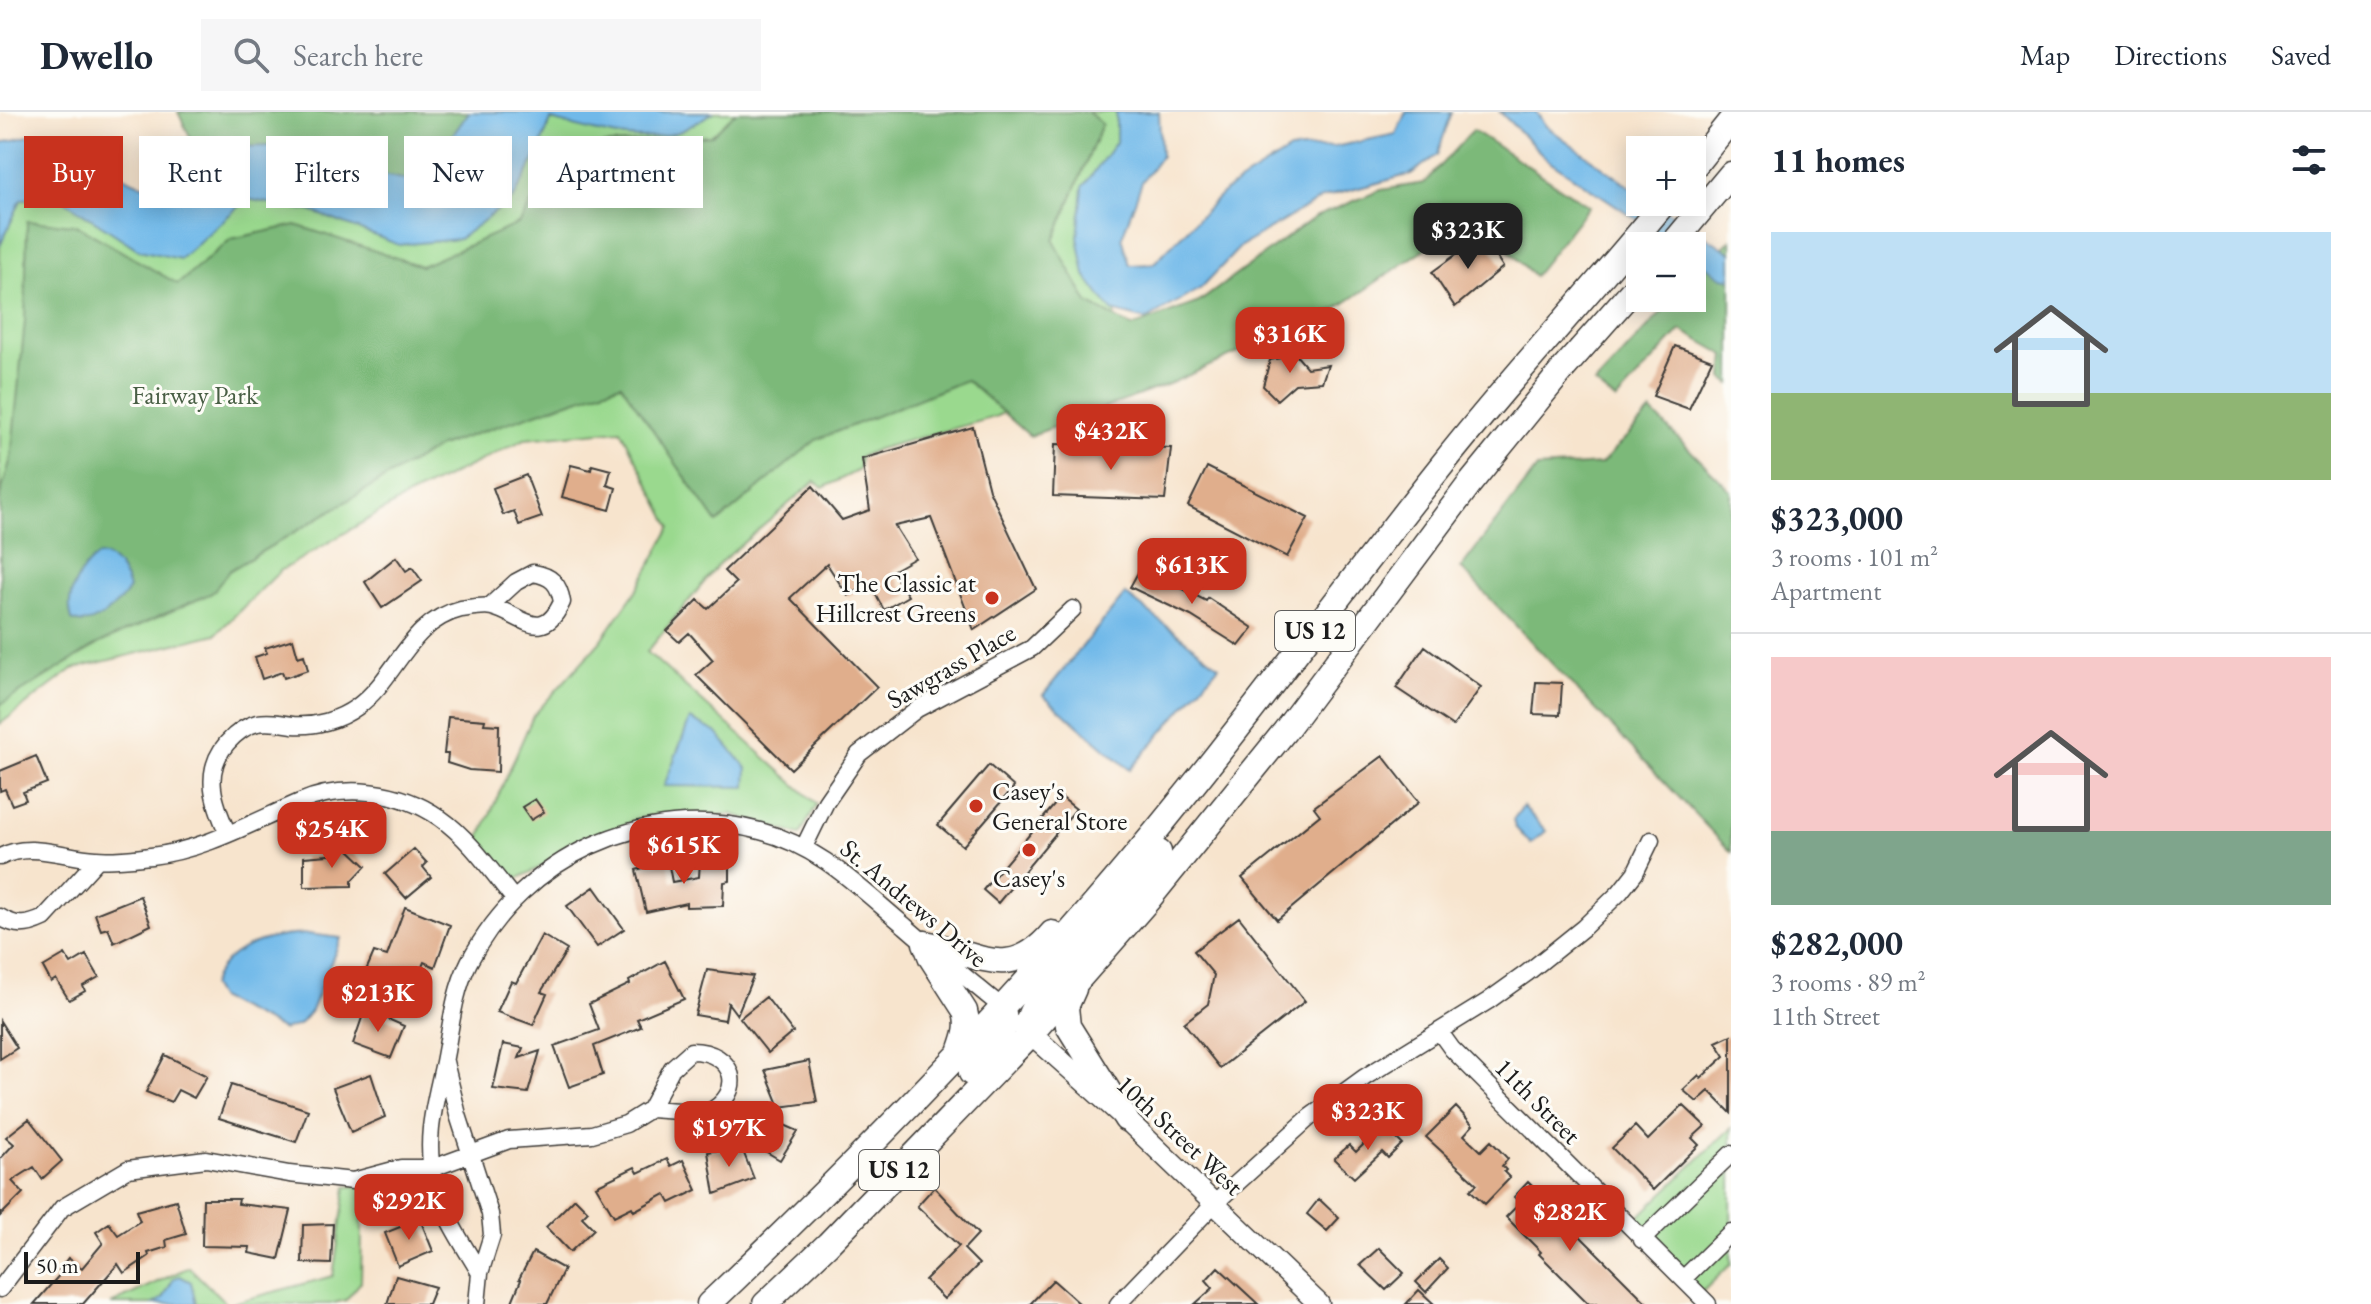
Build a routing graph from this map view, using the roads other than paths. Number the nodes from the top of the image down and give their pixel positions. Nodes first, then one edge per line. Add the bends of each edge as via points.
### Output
1 (1731, 120) edge
2 (1706, 151) edge
3 (1724, 183) edge
4 (1654, 216) edge
5 (1683, 232) edge
6 (1626, 298) edge
7 (490, 606) dead end
8 (1073, 609) dead end
9 (1282, 673) junction
10 (1254, 709) junction
11 (228, 834) junction
12 (1651, 840) dead end
13 (804, 847) junction
14 (0, 857) edge
15 (97, 860) junction
16 (514, 899) junction
17 (0, 917) edge
18 (925, 943) junction
19 (1078, 980) junction
20 (1003, 1008) junction
21 (1439, 1031) junction
22 (1031, 1034) junction
23 (958, 1055) junction
24 (444, 1060) junction
25 (650, 1109) junction
26 (1126, 1119) junction
27 (472, 1153) junction
28 (1731, 1154) edge
29 (433, 1168) junction
30 (1215, 1203) junction
31 (1731, 1232) edge
32 (1642, 1240) junction
33 (828, 1244) junction
34 (480, 1273) junction
35 (1683, 1279) junction
36 (0, 1289) edge
37 (477, 1304) edge
38 (709, 1304) edge
39 (765, 1304) edge
40 (1118, 1304) edge
41 (1319, 1304) edge
42 (1708, 1304) edge

1 - 2 main road
3 - 5 main road
4 - 9 main road, US 12 via 1442,465
6 - 19 main road, US 12 via 1478,475 1275,743
7 - 11 street via 461,609 428,626 371,693 341,716 304,725 270,721 235,734 212,774 214,803
8 - 13 street, Sawgrass Place via 1032,648 917,709 859,754
9 - 10 main road, US 12
9 - 22 main road via 1248,736 1116,909 1040,995 1027,1022
10 - 18 main road via 1209,750 1035,950 996,963
10 - 20 main road, US 12 via 1115,881
11 - 15 street via 189,849
11 - 16 street via 332,793 388,795 441,818
12 - 21 street via 1635,873 1583,928 1527,973
13 - 16 street, St. Andrews Drive via 719,823 678,821 644,827 579,852
13 - 18 street, St. Andrews Drive via 843,872
14 - 15 street via 29,850
15 - 17 street via 44,918 18,926
16 - 24 street, St. Andrews Drive via 469,962 450,1020
18 - 20 street, St. Andrews Drive
18 - 23 main road via 965,1011 967,1033
19 - 22 main road, US 12
19 - 26 main road via 1066,1007 1068,1026
20 - 22 street, 10th Street West
20 - 23 main road, US 12
20 - 33 main road via 1000,1041 902,1150
21 - 30 street via 1310,1117
21 - 32 street, 11th Street
22 - 26 street, 10th Street West
22 - 33 main road, US 12
23 - 38 main road, US 12
24 - 27 street, St. Andrews Drive
24 - 29 street, St. Andrews Drive via 430,1117
25 - 25 street via 707,1113 731,1091 732,1077 716,1053 691,1051 672,1068
25 - 27 street via 612,1130 509,1140
26 - 30 street, 10th Street West
27 - 29 street
27 - 34 street, St. Andrews Drive via 492,1235
28 - 32 street
29 - 34 street, St. Andrews Drive via 448,1217
29 - 36 street via 401,1168 353,1181 206,1159 128,1169 62,1208
30 - 40 street
30 - 41 street, 10th Street West
31 - 35 street
32 - 35 street, 11th Street
33 - 39 main road, US 12
34 - 37 street, St. Andrews Drive
35 - 42 street, 11th Street

